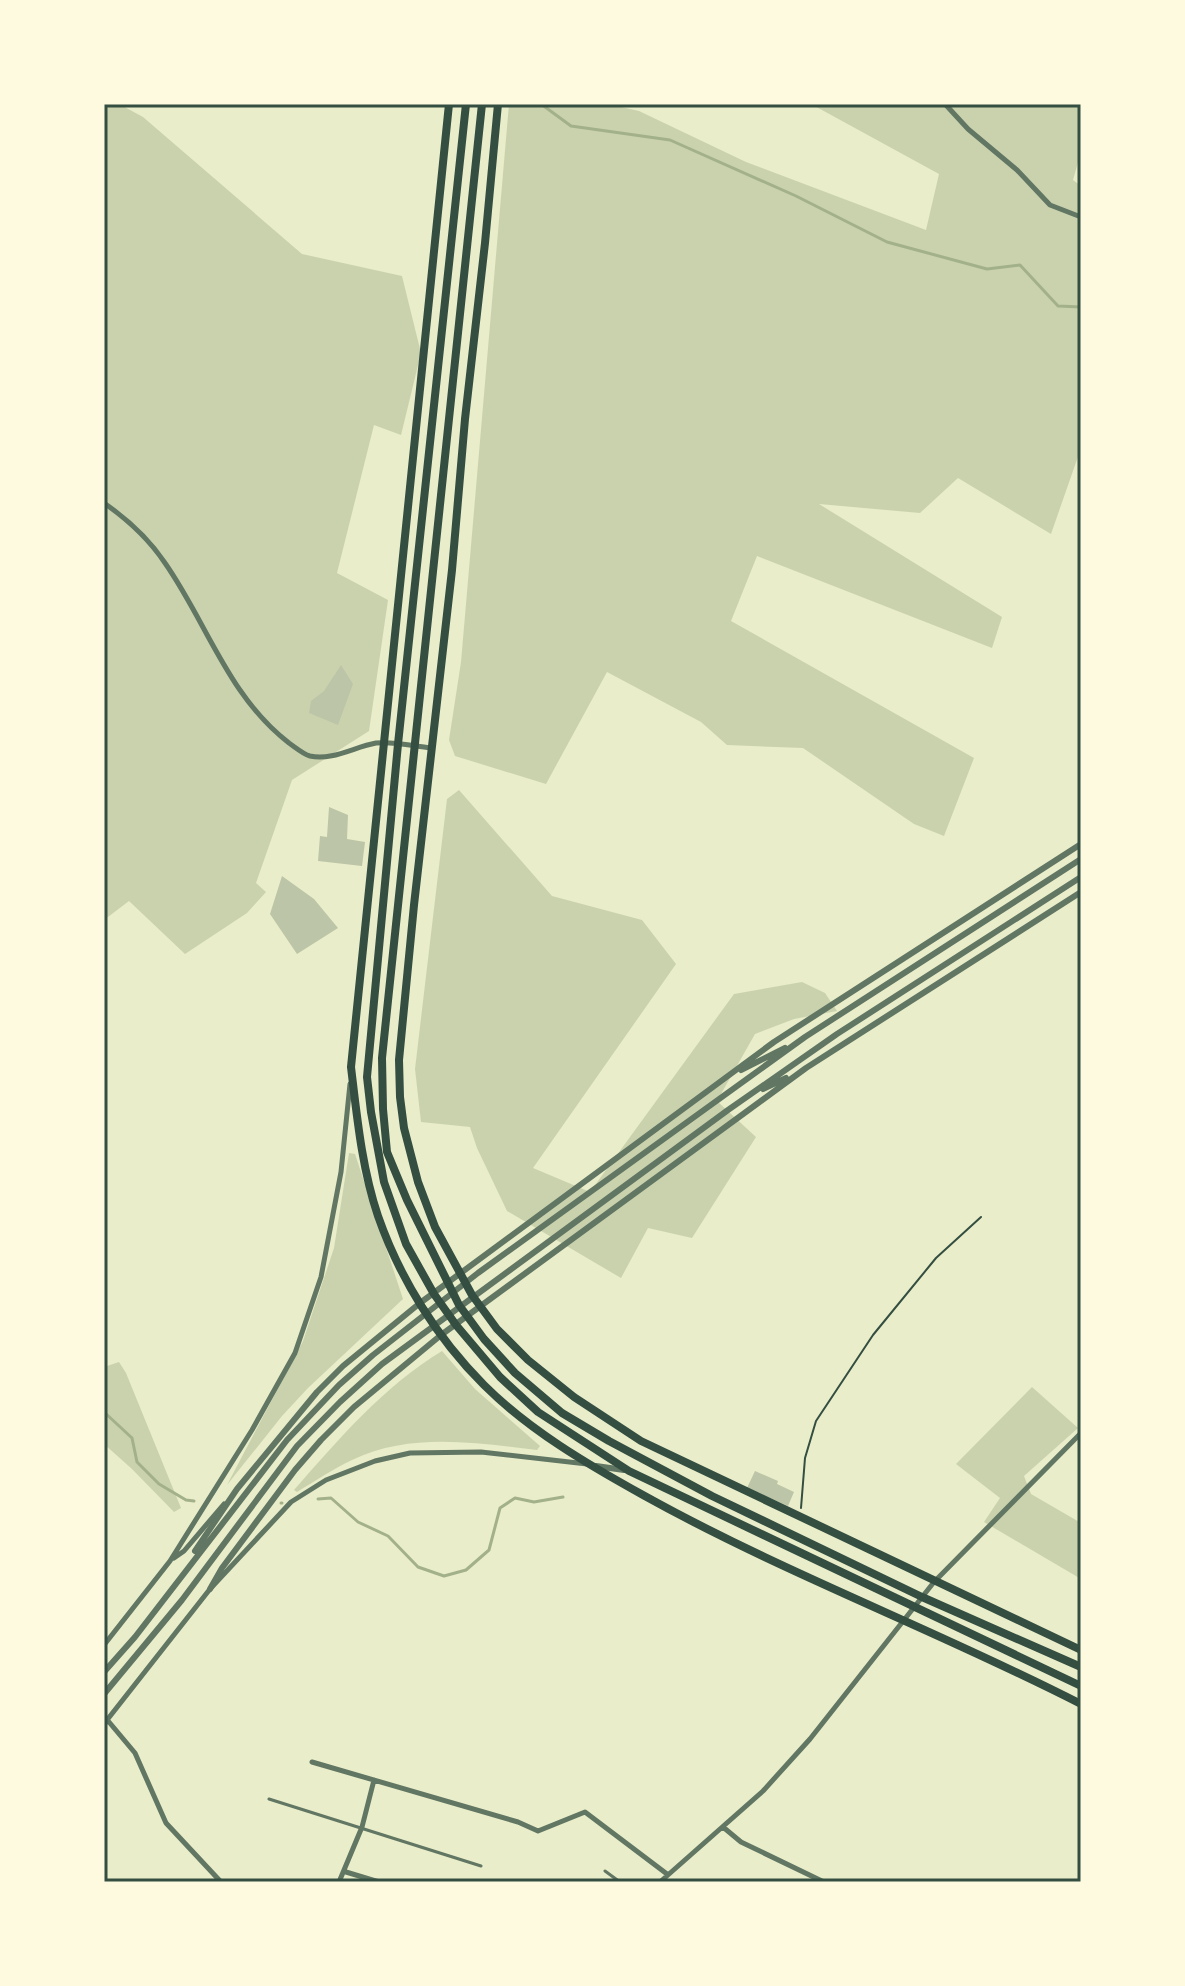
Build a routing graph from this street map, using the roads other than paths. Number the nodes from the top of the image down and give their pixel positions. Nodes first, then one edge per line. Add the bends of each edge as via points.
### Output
1 (449, 104) edge
2 (466, 104) edge
3 (482, 104) edge
4 (498, 104) edge
5 (945, 104) edge
6 (1081, 217) edge
7 (104, 503) edge
8 (383, 743) junction
9 (398, 744) junction
10 (417, 747) junction
11 (430, 748) junction
12 (1081, 844) edge
13 (1081, 859) edge
14 (1081, 877) edge
15 (1081, 892) edge
16 (805, 1037) junction
17 (351, 1067) junction
18 (806, 1068) junction
19 (725, 1079) junction
20 (742, 1100) junction
21 (461, 1274) junction
22 (447, 1284) junction
23 (434, 1294) junction
24 (420, 1303) junction
25 (480, 1307) junction
26 (468, 1316) junction
27 (456, 1325) junction
28 (441, 1335) junction
29 (1081, 1433) edge
30 (588, 1465) junction
31 (629, 1471) junction
32 (237, 1489) junction
33 (170, 1561) junction
34 (179, 1578) junction
35 (934, 1582) junction
36 (210, 1589) junction
37 (922, 1597) junction
38 (913, 1608) junction
39 (903, 1620) junction
40 (104, 1645) edge
41 (1081, 1650) edge
42 (1081, 1667) edge
43 (104, 1672) edge
44 (1081, 1686) edge
45 (104, 1694) edge
46 (1081, 1704) edge
47 (105, 1720) edge
48 (312, 1762) dead end
49 (374, 1780) junction
50 (269, 1799) dead end
51 (362, 1827) junction
52 (723, 1827) junction
53 (481, 1866) dead end
54 (605, 1871) dead end
55 (346, 1872) junction
56 (667, 1874) junction
57 (221, 1882) edge
58 (339, 1882) edge
59 (379, 1882) edge
60 (620, 1882) edge
61 (660, 1882) edge
62 (824, 1882) edge

1 - 8 main road
2 - 9 main road
3 - 10 main road
4 - 11 main road
5 - 6 street via 1050,205
7 - 8 street via 164,560 228,674 281,736 308,756
8 - 9 street
8 - 17 main road
9 - 10 street
9 - 23 main road via 367,1077 384,1182 406,1244
10 - 11 street
10 - 22 main road via 382,1058 383,1109 387,1152
11 - 21 main road via 399,1060 400,1097 418,1182
12 - 19 street via 824,1008
13 - 16 street
14 - 20 street
15 - 18 street
16 - 19 street
16 - 34 street via 478,1273 339,1385 287,1440
17 - 24 main road via 378,1215
17 - 33 street via 341,1172 321,1277 295,1353
18 - 20 street
18 - 25 street
19 - 21 street
20 - 45 street via 558,1232 348,1394 297,1446
21 - 22 street
21 - 25 main road
22 - 23 street
22 - 26 main road
23 - 24 street
23 - 27 main road
24 - 28 main road
24 - 32 street via 317,1392
25 - 26 street
25 - 35 main road via 535,1366 619,1428
26 - 27 street
26 - 37 main road via 515,1373 562,1413 712,1496
27 - 28 street
27 - 31 main road via 538,1412
28 - 30 main road via 504,1403
28 - 36 street via 321,1440
29 - 35 street
30 - 31 street
30 - 36 street via 481,1452 410,1453 375,1461 326,1480 291,1502
30 - 39 main road via 700,1527
31 - 38 main road
32 - 33 street
32 - 34 street
33 - 40 street
34 - 43 street
35 - 37 street
35 - 41 main road
36 - 47 street
37 - 38 street
37 - 42 main road
38 - 39 street
38 - 44 main road
39 - 46 main road
39 - 52 street via 810,1739
47 - 57 street via 135,1753 166,1823
48 - 49 street
49 - 51 street
49 - 56 street via 538,1831 585,1812
50 - 51 lane
51 - 53 lane
51 - 55 street
52 - 56 street
52 - 62 street via 741,1842
54 - 60 lane
55 - 58 street
55 - 59 street
56 - 61 street

